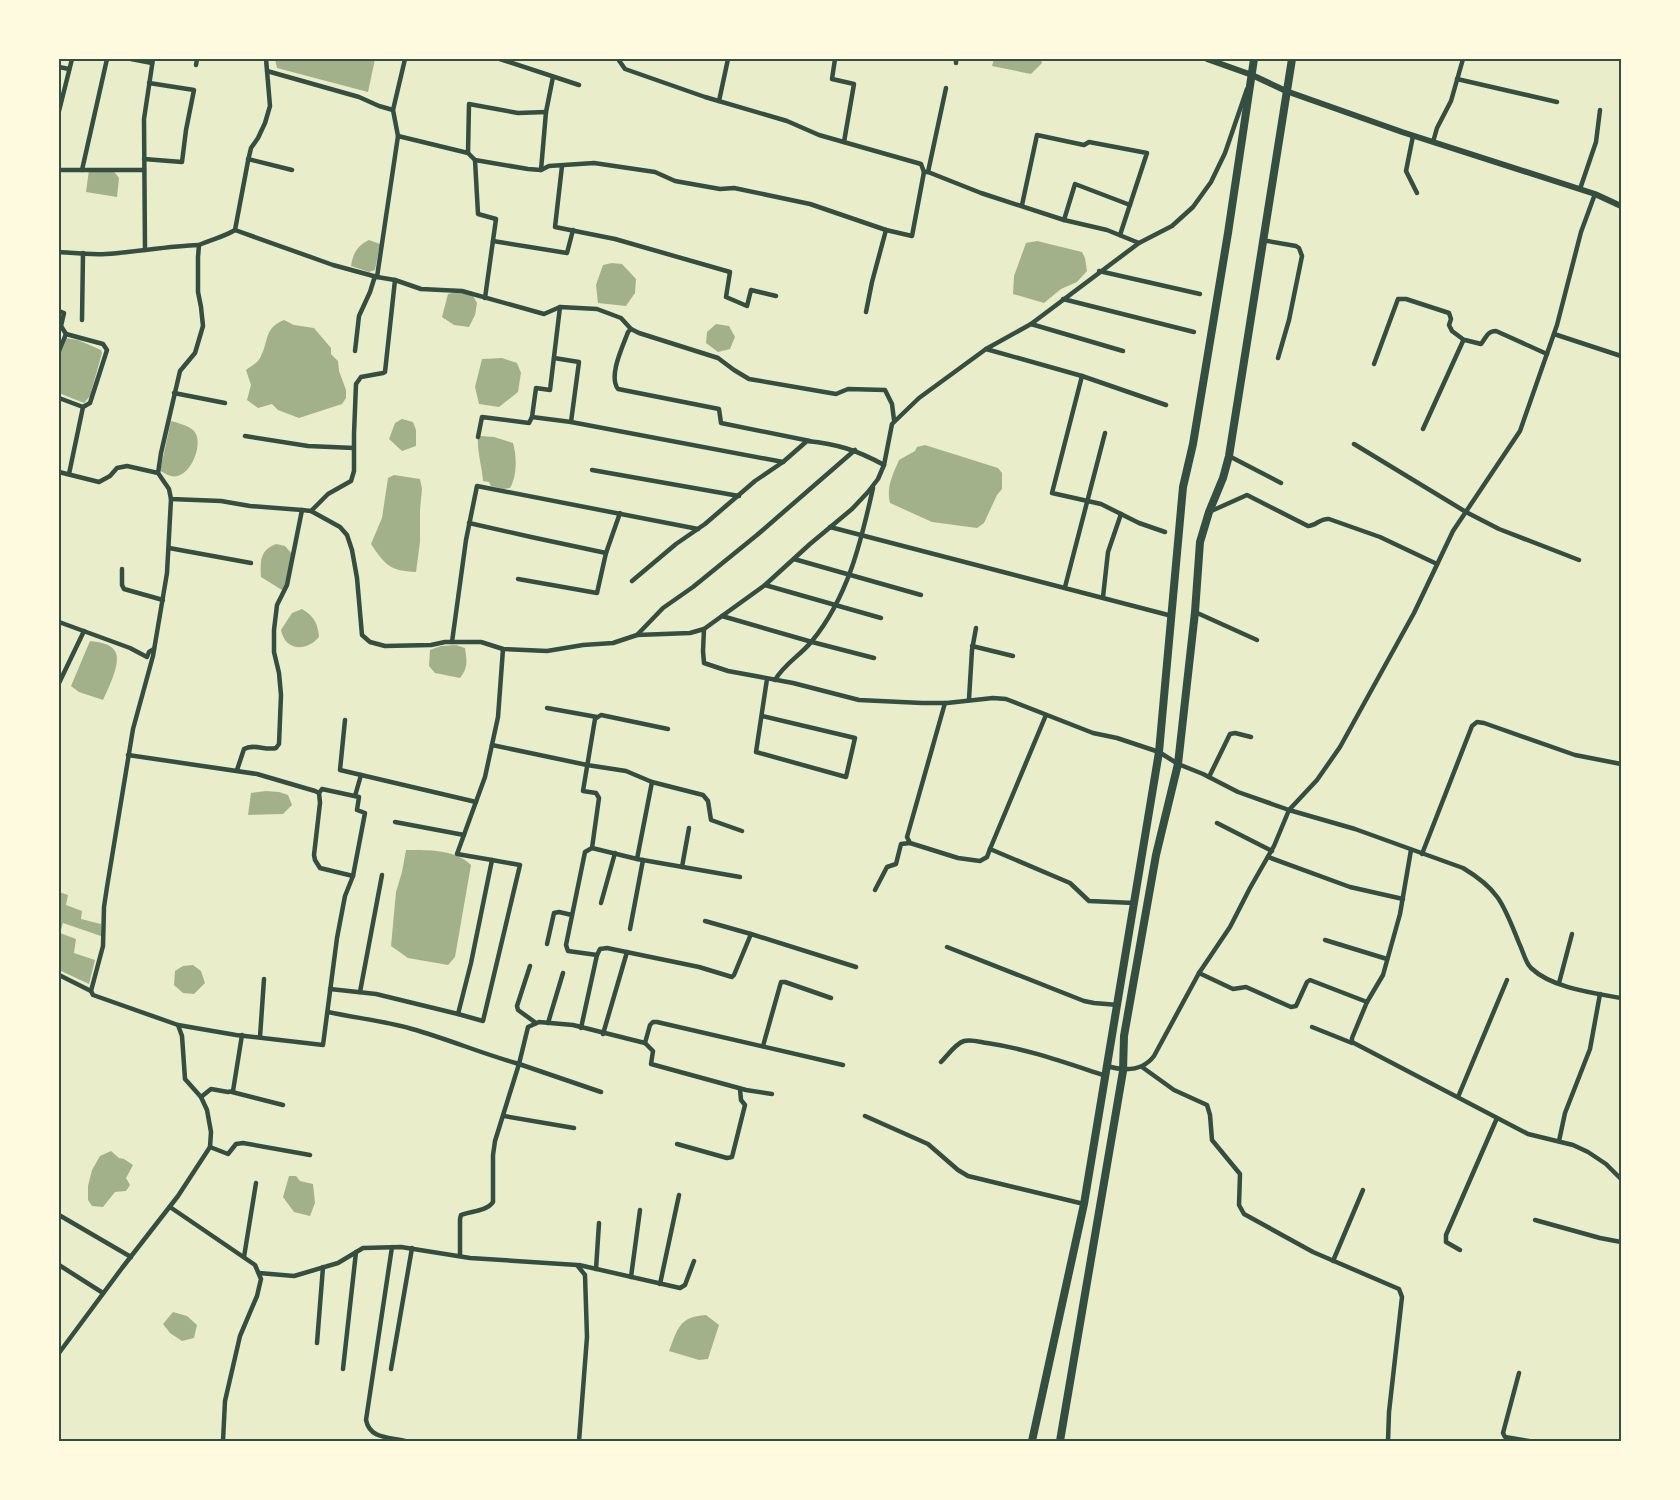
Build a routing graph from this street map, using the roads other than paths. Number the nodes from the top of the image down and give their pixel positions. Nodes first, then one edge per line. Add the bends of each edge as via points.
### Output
1 (72, 59) edge
2 (107, 59) edge
3 (131, 59) edge
4 (197, 59) edge
5 (266, 59) edge
6 (405, 59) edge
7 (500, 59) edge
8 (618, 59) edge
9 (728, 59) edge
10 (835, 59) edge
11 (1207, 59) edge
12 (1254, 59) edge
13 (1292, 59) edge
14 (1463, 59) edge
15 (152, 61) edge
16 (196, 65) dead end
17 (59, 67) edge
18 (69, 69) junction
19 (267, 71) junction
20 (1252, 75) junction
21 (553, 77) junction
22 (1457, 79) junction
23 (149, 83) junction
24 (579, 86) dead end
25 (946, 88) dead end
26 (1286, 91) junction
27 (719, 101) junction
28 (1556, 102) dead end
29 (393, 110) junction
30 (1600, 110) dead end
31 (59, 111) edge
32 (546, 112) junction
33 (398, 136) junction
34 (1413, 136) junction
35 (844, 142) junction
36 (1433, 142) junction
37 (468, 153) junction
38 (144, 159) junction
39 (248, 159) junction
40 (475, 160) junction
41 (562, 166) junction
42 (59, 170) edge
43 (82, 170) junction
44 (144, 170) junction
45 (292, 170) dead end
46 (541, 170) junction
47 (926, 172) junction
48 (1580, 189) junction
49 (1417, 193) dead end
50 (1596, 194) junction
51 (1022, 205) junction
52 (1130, 205) junction
53 (1621, 206) edge
54 (1064, 220) junction
55 (235, 230) junction
56 (573, 230) junction
57 (886, 230) junction
58 (1120, 235) junction
59 (1262, 240) junction
60 (493, 241) junction
61 (1139, 243) junction
62 (200, 244) junction
63 (145, 250) junction
64 (59, 252) edge
65 (83, 253) junction
66 (1099, 271) junction
67 (376, 277) junction
68 (395, 280) junction
69 (1200, 294) dead end
70 (776, 296) dead end
71 (485, 298) junction
72 (1063, 299) junction
73 (560, 307) junction
74 (59, 311) edge
75 (866, 312) dead end
76 (82, 320) dead end
77 (1030, 324) junction
78 (631, 329) junction
79 (1194, 332) dead end
80 (66, 334) junction
81 (1554, 334) junction
82 (1464, 340) junction
83 (986, 349) junction
84 (355, 350) dead end
85 (1123, 350) dead end
86 (59, 351) edge
87 (1548, 354) junction
88 (1621, 356) edge
89 (554, 358) junction
90 (1278, 358) dead end
91 (1374, 364) dead end
92 (1082, 376) junction
93 (174, 392) junction
94 (59, 398) edge
95 (225, 403) dead end
96 (1166, 405) dead end
97 (83, 407) junction
98 (532, 417) junction
99 (894, 420) junction
100 (571, 422) junction
101 (1423, 429) dead end
102 (1105, 433) dead end
103 (245, 436) dead end
104 (478, 437) dead end
105 (810, 441) junction
106 (1354, 444) dead end
107 (354, 448) junction
108 (855, 450) junction
109 (1229, 456) junction
110 (783, 462) junction
111 (884, 464) junction
112 (592, 470) dead end
113 (59, 472) edge
114 (158, 473) junction
115 (69, 474) junction
116 (1281, 482) dead end
117 (873, 487) junction
118 (739, 496) junction
119 (171, 499) junction
120 (1087, 502) junction
121 (302, 510) junction
122 (311, 511) junction
123 (1210, 512) junction
124 (1466, 512) junction
125 (620, 514) junction
126 (1121, 514) junction
127 (470, 522) junction
128 (830, 527) junction
129 (698, 529) junction
130 (1165, 532) dead end
131 (862, 536) junction
132 (169, 548) junction
133 (606, 553) junction
134 (794, 559) junction
135 (1579, 560) dead end
136 (251, 563) dead end
137 (1437, 564) junction
138 (122, 569) dead end
139 (850, 574) junction
140 (518, 578) dead end
141 (632, 581) dead end
142 (765, 585) junction
143 (1065, 588) junction
144 (921, 595) dead end
145 (1103, 597) junction
146 (162, 600) junction
147 (836, 605) junction
148 (1195, 612) junction
149 (722, 616) junction
150 (1172, 616) junction
151 (882, 618) dead end
152 (59, 622) edge
153 (976, 628) dead end
154 (704, 630) junction
155 (84, 631) junction
156 (637, 635) junction
157 (1257, 640) dead end
158 (452, 642) junction
159 (812, 642) junction
160 (972, 646) junction
161 (154, 649) junction
162 (503, 649) junction
163 (1013, 656) dead end
164 (874, 658) dead end
165 (767, 678) junction
166 (775, 680) junction
167 (59, 683) edge
168 (969, 699) junction
169 (946, 703) junction
170 (547, 708) dead end
171 (1046, 715) junction
172 (762, 716) junction
173 (598, 717) junction
174 (345, 720) dead end
175 (668, 729) dead end
176 (1251, 736) dead end
177 (492, 745) junction
178 (1159, 752) junction
179 (128, 755) junction
180 (1178, 764) junction
181 (1621, 764) edge
182 (587, 765) junction
183 (237, 770) junction
184 (361, 775) junction
185 (1209, 777) junction
186 (652, 782) junction
187 (318, 793) junction
188 (355, 796) junction
189 (476, 802) junction
190 (1289, 810) junction
191 (395, 822) dead end
192 (1217, 823) dead end
193 (689, 828) dead end
194 (742, 831) dead end
195 (464, 835) junction
196 (910, 843) junction
197 (592, 848) junction
198 (990, 848) junction
199 (1411, 850) junction
200 (1272, 851) junction
201 (615, 853) junction
202 (1422, 854) junction
203 (1268, 856) junction
204 (637, 859) junction
205 (492, 860) junction
206 (643, 860) junction
207 (682, 867) junction
208 (382, 875) dead end
209 (353, 876) junction
210 (740, 877) dead end
211 (875, 890) dead end
212 (1402, 899) junction
213 (600, 903) dead end
214 (1134, 903) junction
215 (572, 915) junction
216 (705, 921) dead end
217 (630, 929) dead end
218 (751, 934) junction
219 (1572, 934) dead end
220 (1325, 940) dead end
221 (547, 944) dead end
222 (947, 947) dead end
223 (627, 952) junction
224 (597, 954) junction
225 (1387, 959) junction
226 (530, 966) dead end
227 (856, 966) dead end
228 (563, 973) dead end
229 (1199, 973) junction
230 (59, 975) edge
231 (264, 979) dead end
232 (1507, 980) dead end
233 (1559, 983) junction
234 (330, 989) junction
235 (91, 991) junction
236 (360, 992) junction
237 (1600, 994) junction
238 (831, 998) dead end
239 (1621, 998) edge
240 (1367, 1002) junction
241 (1118, 1004) junction
242 (328, 1012) junction
243 (458, 1014) junction
244 (536, 1023) junction
245 (548, 1023) junction
246 (178, 1025) junction
247 (1312, 1027) dead end
248 (581, 1028) junction
249 (603, 1034) junction
250 (242, 1035) junction
251 (260, 1037) junction
252 (645, 1043) junction
253 (1354, 1044) junction
254 (763, 1046) junction
255 (941, 1062) dead end
256 (519, 1064) junction
257 (843, 1065) dead end
258 (1107, 1066) junction
259 (1142, 1067) junction
260 (1122, 1071) junction
261 (1106, 1076) junction
262 (740, 1089) junction
263 (232, 1092) junction
264 (601, 1092) dead end
265 (772, 1094) dead end
266 (1458, 1096) junction
267 (202, 1097) junction
268 (283, 1105) dead end
269 (504, 1116) junction
270 (865, 1116) dead end
271 (1497, 1118) junction
272 (574, 1128) dead end
273 (1559, 1141) junction
274 (677, 1144) dead end
275 (210, 1147) junction
276 (310, 1155) dead end
277 (1621, 1179) edge
278 (256, 1183) dead end
279 (1363, 1190) dead end
280 (680, 1196) dead end
281 (1084, 1204) junction
282 (170, 1207) junction
283 (640, 1210) dead end
284 (59, 1215) edge
285 (1535, 1220) dead end
286 (600, 1223) dead end
287 (1621, 1242) edge
288 (392, 1247) junction
289 (412, 1248) junction
290 (1460, 1250) dead end
291 (356, 1252) junction
292 (460, 1256) junction
293 (131, 1257) junction
294 (244, 1257) junction
295 (694, 1261) dead end
296 (1333, 1261) junction
297 (59, 1265) edge
298 (577, 1265) junction
299 (323, 1267) junction
300 (596, 1269) junction
301 (259, 1273) junction
302 (631, 1277) junction
303 (660, 1284) junction
304 (103, 1293) junction
305 (317, 1343) dead end
306 (59, 1352) edge
307 (343, 1369) dead end
308 (391, 1369) dead end
309 (1518, 1372) dead end
310 (223, 1441) edge
311 (405, 1441) edge
312 (579, 1441) edge
313 (1032, 1441) edge
314 (1060, 1441) edge
315 (1388, 1441) edge
316 (1529, 1441) edge

1 - 18 street
2 - 43 street
3 - 15 street
4 - 16 street
5 - 19 street
6 - 29 street
7 - 21 street
8 - 27 street via 625,69
9 - 27 street
10 - 35 street via 832,79 854,84
11 - 20 main road
12 - 20 highway
13 - 26 highway
14 - 22 street
15 - 23 street
17 - 18 street
18 - 31 street
19 - 29 street
19 - 39 street via 270,106
20 - 26 main road
20 - 61 street via 1225,153 1211,182 1193,207 1172,226
20 - 150 highway via 1193,444 1183,488
21 - 24 street
21 - 32 street
22 - 28 street
22 - 36 street
23 - 38 street via 144,120
23 - 38 street via 194,90 182,162
25 - 47 street
26 - 34 main road
26 - 59 highway
27 - 35 street
29 - 33 street
30 - 48 street via 1596,142
32 - 37 street via 518,113 469,104
32 - 46 street
33 - 37 street
33 - 67 street
34 - 36 main road
34 - 49 street via 1406,171
35 - 47 street via 921,164
36 - 48 main road
37 - 40 street
38 - 44 street
39 - 45 street
39 - 55 street
40 - 46 street
40 - 60 street via 478,214 496,219
41 - 46 street
41 - 56 street via 555,227
41 - 57 street via 594,163 655,172 675,181 720,189 734,188 815,206
42 - 43 street
43 - 44 street
44 - 63 street
47 - 51 street
47 - 57 street via 912,236
48 - 50 main road
50 - 53 main road
50 - 81 street via 1581,232
51 - 52 street via 1038,135 1148,153
51 - 54 street
52 - 54 street via 1075,184
52 - 58 street
54 - 58 street
55 - 62 street
55 - 67 street
56 - 60 street via 567,253
56 - 70 street via 730,272 726,297 747,306 751,290
57 - 75 street
58 - 61 street
59 - 90 street via 1296,246 1302,256
59 - 109 highway
60 - 71 street
61 - 66 street
62 - 63 street
62 - 93 street via 198,292 203,326 195,353 180,371
63 - 65 street
64 - 65 street
65 - 76 street
66 - 69 street
66 - 72 street
67 - 68 street
67 - 84 street via 359,316
68 - 71 street via 421,289 462,292
68 - 107 street via 385,372 361,377 356,384
71 - 73 street via 544,314
72 - 77 street
72 - 79 street
73 - 78 street via 597,309 621,318
73 - 89 street
74 - 80 street via 64,313 61,326
77 - 83 street
77 - 85 street
78 - 99 street via 718,358 750,379 836,394 848,389 885,390 892,404
78 - 105 street via 617,362 614,384 618,389 719,409 721,423
80 - 86 street
80 - 97 street via 103,344 107,350 90,403
81 - 87 street
81 - 88 street
82 - 87 street via 1481,344 1490,331
82 - 91 street via 1452,332 1449,313 1398,299
82 - 101 street
83 - 92 street
83 - 99 street
87 - 124 street via 1520,432
89 - 98 street via 550,390 536,388
89 - 100 street via 579,362
92 - 96 street
92 - 120 street via 1052,493
93 - 95 street
93 - 114 street
94 - 97 street
97 - 115 street
98 - 100 street
98 - 104 street via 529,423 482,417
99 - 111 street
100 - 110 street
102 - 120 street
103 - 107 street via 308,446
105 - 108 street
105 - 110 street
106 - 124 street
107 - 122 street via 351,481 328,494
108 - 111 street
108 - 156 street via 757,535 663,608
109 - 116 street
109 - 123 highway
110 - 118 street
111 - 117 street
112 - 118 street
113 - 115 street
114 - 115 street via 127,466 117,468 99,482
114 - 119 street via 169,488
117 - 128 street
117 - 131 street
118 - 129 street
119 - 121 street
119 - 132 street
120 - 126 street via 1101,504
120 - 143 street
121 - 122 street
121 - 183 street via 287,585 277,604 274,630 281,694 279,744 272,749 246,747
122 - 158 street via 340,527 347,535 357,578 360,629 364,638 385,646
123 - 137 street via 1247,496 1308,526 1329,519 1380,537
123 - 148 highway via 1200,542
124 - 135 street via 1499,529
124 - 137 street
125 - 127 street via 477,486
125 - 129 street
125 - 133 street
126 - 130 street
126 - 145 street via 1108,552
127 - 133 street
127 - 158 street
128 - 131 street
128 - 134 street
129 - 141 street
131 - 139 street
131 - 143 street
132 - 136 street
132 - 146 street
133 - 140 street via 597,593
134 - 139 street
134 - 142 street
137 - 190 street via 1340,747 1317,780
138 - 146 street via 124,589
139 - 144 street
139 - 147 street
142 - 147 street
142 - 149 street
143 - 145 street
145 - 150 street
146 - 161 street
147 - 151 street
147 - 159 street
148 - 157 street
148 - 180 highway
149 - 154 street
149 - 159 street
150 - 178 highway
152 - 155 street
153 - 160 street
154 - 156 street
154 - 165 street via 704,663
155 - 161 street via 147,657
155 - 167 street
156 - 162 street via 613,644 547,651
158 - 162 street via 481,642
159 - 164 street
159 - 166 street via 786,665
160 - 163 street
160 - 168 street
161 - 179 street via 132,728
162 - 177 street via 498,717
165 - 166 street
165 - 172 street
166 - 169 street via 859,700
168 - 169 street
168 - 171 street via 1006,699
169 - 196 street via 906,837
170 - 173 street
171 - 178 street via 1093,734
171 - 198 street
172 - 172 street via 756,752 846,777 856,738
173 - 175 street
173 - 182 street
174 - 184 street via 340,770
176 - 185 street via 1230,734
177 - 182 street
177 - 189 street
178 - 180 street
178 - 214 highway
179 - 183 street
179 - 235 street via 105,897 103,946
180 - 185 street
180 - 260 highway via 1156,855 1124,1036
181 - 202 street via 1574,755 1477,722 1472,726
182 - 186 street via 626,771
182 - 197 street via 583,791 596,792 599,798
183 - 187 street
184 - 188 street
184 - 189 street
185 - 190 street via 1238,792
186 - 194 street via 703,795 708,801 711,820
186 - 204 street
187 - 188 street via 322,789
187 - 209 street via 315,860 320,868
188 - 209 street via 359,797 357,810 365,813
189 - 195 street
190 - 199 street via 1355,829
190 - 200 street
191 - 195 street
192 - 200 street
193 - 207 street
195 - 205 street via 457,854
196 - 198 street via 958,858 980,861 987,857
196 - 211 street via 901,844 896,864 887,867
197 - 201 street
197 - 215 street via 585,852
198 - 214 street via 1070,883 1089,900
199 - 202 street
199 - 212 street
200 - 203 street
201 - 204 street
201 - 213 street
202 - 233 street via 1464,868 1491,888 1503,906 1529,967
203 - 212 street via 1350,887
203 - 229 street via 1230,927
204 - 206 street
205 - 243 street
205 - 243 street via 520,865 483,1021
206 - 207 street
206 - 217 street
207 - 210 street
208 - 236 street
209 - 234 street via 345,896
212 - 225 street
214 - 241 highway
215 - 221 street via 554,913
215 - 224 street via 566,945 568,951
216 - 218 street
218 - 223 street via 732,977
218 - 227 street
219 - 233 street
220 - 225 street
222 - 241 street via 1084,1001
223 - 224 street via 607,948 600,949
223 - 249 street
224 - 248 street
225 - 240 street via 1381,979
226 - 244 street via 517,1006 521,1013
228 - 245 street
229 - 240 street via 1233,989 1246,987 1293,1008 1310,980
229 - 259 street via 1154,1056
230 - 235 street
231 - 251 street
232 - 266 street
233 - 237 street
234 - 236 street
234 - 242 street
235 - 246 street via 96,997
236 - 243 street
237 - 239 street
237 - 273 street via 1592,1042 1565,1114
238 - 254 street via 781,982
240 - 253 street via 1352,1038
241 - 258 highway
242 - 251 street via 323,1045
242 - 256 street via 410,1028
244 - 245 street
244 - 256 street via 528,1027
245 - 248 street
246 - 250 street
246 - 267 street via 182,1036 185,1079
247 - 253 street
248 - 249 street
249 - 252 street
250 - 251 street
250 - 263 street
252 - 254 street via 650,1025 657,1022
252 - 262 street via 653,1051 651,1064
253 - 266 street
254 - 257 street
255 - 261 street via 956,1046 970,1040 1033,1051
256 - 264 street
256 - 269 street
258 - 260 street
258 - 261 highway
259 - 260 street
259 - 296 street via 1174,1090 1207,1105 1212,1140 1240,1174 1239,1205 1244,1214
260 - 314 highway
261 - 281 highway
262 - 265 street
262 - 274 street via 745,1105 732,1157
263 - 267 street via 211,1089
263 - 268 street
266 - 271 street
267 - 275 street via 211,1132
269 - 272 street
269 - 292 street via 493,1154 493,1202 486,1208 462,1215
270 - 281 street via 928,1144 968,1176
271 - 273 street via 1528,1134
271 - 290 street via 1446,1234 1446,1242
273 - 277 street via 1588,1152
275 - 276 street via 228,1154 236,1144 242,1143
275 - 282 street
278 - 294 street
279 - 296 street
280 - 303 street
281 - 313 highway
282 - 293 street
282 - 294 street
283 - 302 street
284 - 293 street
285 - 287 street
286 - 300 street
288 - 289 street
288 - 291 street via 364,1248
288 - 311 street via 366,1420 372,1433
289 - 292 street
289 - 308 street
291 - 299 street via 338,1263
291 - 307 street
292 - 298 street
293 - 304 street
294 - 301 street via 255,1265
295 - 303 street via 682,1287
296 - 315 street via 1395,1286 1401,1292
297 - 304 street
298 - 300 street
298 - 312 street via 585,1275 587,1337
299 - 301 street via 294,1276
299 - 305 street
300 - 302 street
301 - 310 street via 261,1279 240,1336 225,1401
302 - 303 street
304 - 306 street
309 - 316 street via 1503,1433 1505,1437

